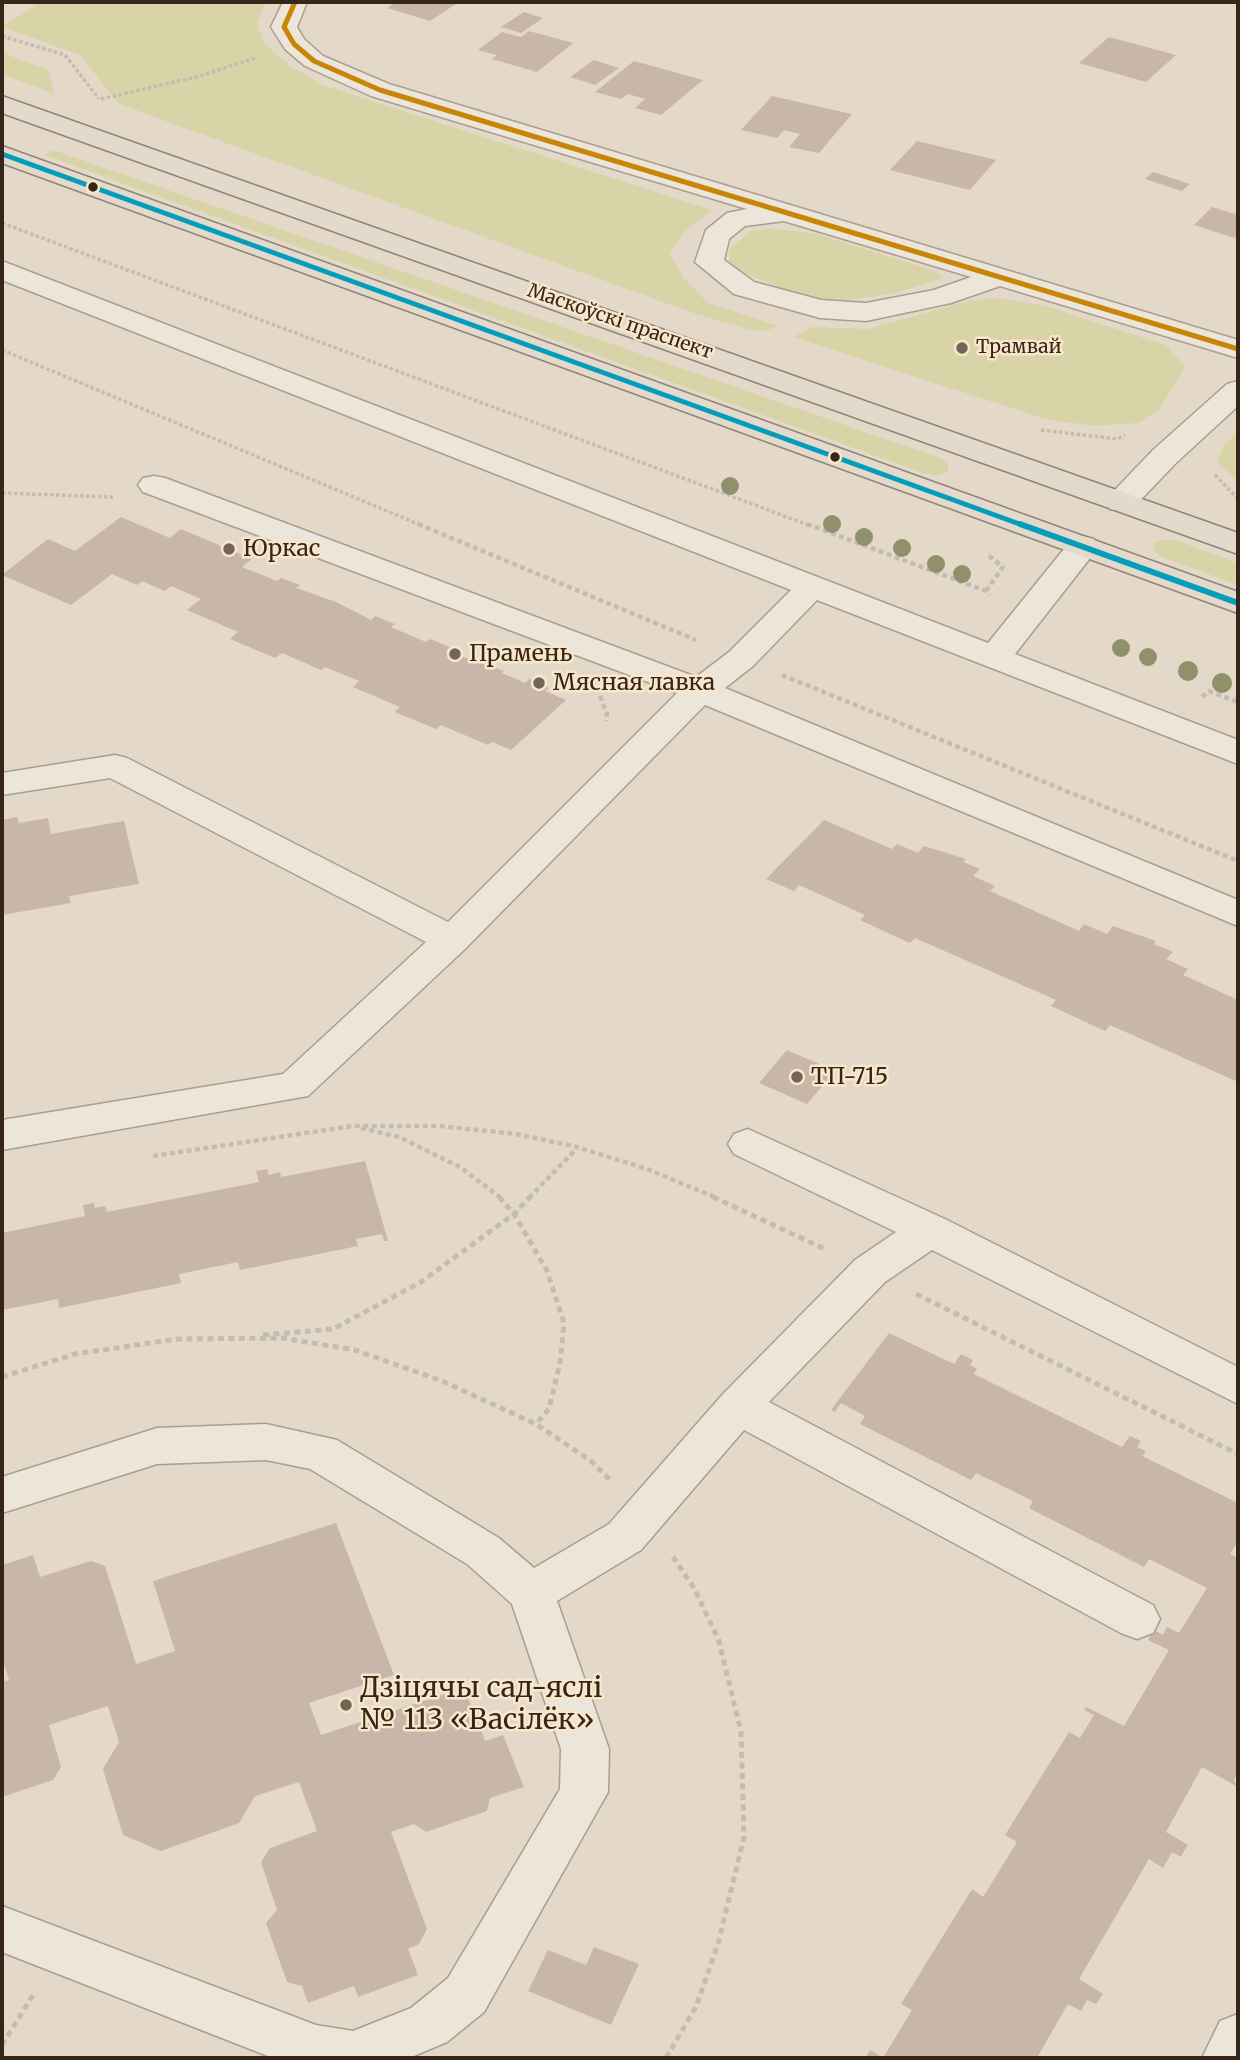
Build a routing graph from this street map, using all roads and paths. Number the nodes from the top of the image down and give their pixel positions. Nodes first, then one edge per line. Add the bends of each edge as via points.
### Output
1 (295, 2) edge
2 (2, 36) edge
3 (294, 44) junction
4 (100, 100) junction
5 (2, 104) edge
6 (113, 104) dead end
7 (2, 154) edge
8 (783, 213) junction
9 (2, 223) edge
10 (2, 270) edge
11 (1000, 276) junction
12 (1238, 349) edge
13 (2, 350) edge
14 (1238, 390) edge
15 (1037, 429) dead end
16 (1128, 433) dead end
17 (1215, 475) dead end
18 (154, 485) dead end
19 (2, 493) edge
20 (118, 497) dead end
21 (1238, 499) edge
22 (1121, 502) junction
23 (1238, 544) edge
24 (1083, 546) junction
25 (813, 586) junction
26 (1238, 603) edge
27 (961, 644) junction
28 (994, 658) junction
29 (741, 659) junction
30 (700, 690) junction
31 (598, 691) dead end
32 (604, 727) dead end
33 (1238, 753) edge
34 (2, 783) edge
35 (1238, 861) edge
36 (1238, 914) edge
37 (452, 940) junction
38 (353, 1126) junction
39 (2, 1135) edge
40 (748, 1144) dead end
41 (578, 1147) junction
42 (139, 1158) dead end
43 (514, 1214) junction
44 (930, 1230) junction
45 (870, 1271) junction
46 (232, 1338) dead end
47 (1238, 1387) edge
48 (738, 1406) junction
49 (536, 1424) dead end
50 (1238, 1454) edge
51 (2, 1496) edge
52 (531, 1593) junction
53 (1137, 1619) dead end
54 (2, 1928) edge
55 (1238, 2039) edge
56 (1228, 2058) edge

1 - 3 street via 284,27
2 - 4 path via 65,55
3 - 4 path via 200,76
3 - 8 street via 314,61 380,90
4 - 6 path
5 - 22 main road, Маскоўскі праспект
7 - 24 main road
8 - 11 street
8 - 11 street via 737,219 716,236 709,262 744,288 820,309 866,312 941,297
9 - 27 path via 986,591 995,611
10 - 25 street
11 - 12 street
13 - 29 path
14 - 22 street
15 - 16 path via 1117,439
17 - 21 path
18 - 30 street
19 - 20 path
22 - 23 main road, Маскоўскі праспект
22 - 24 main road
24 - 26 main road
24 - 28 street
25 - 27 street
25 - 29 street
27 - 28 street
28 - 33 street
29 - 30 street
29 - 35 path
30 - 36 street
30 - 37 street
31 - 32 path via 607,714
34 - 37 street via 115,766
37 - 39 street via 294,1086
38 - 41 path via 440,1126 516,1134
38 - 42 path
38 - 43 path via 399,1137 460,1167 499,1195
40 - 44 street
41 - 43 path
41 - 45 path via 699,1190
43 - 46 path via 421,1282 333,1329
43 - 49 path via 547,1271 564,1324 549,1409
44 - 45 street
44 - 47 street
45 - 48 street
45 - 50 path
48 - 52 street via 625,1537
48 - 53 street
51 - 52 street via 157,1446 266,1442 321,1453 483,1551
52 - 54 street via 585,1749 584,1792 466,1995 429,2025 353,2056 316,2050
55 - 56 street

